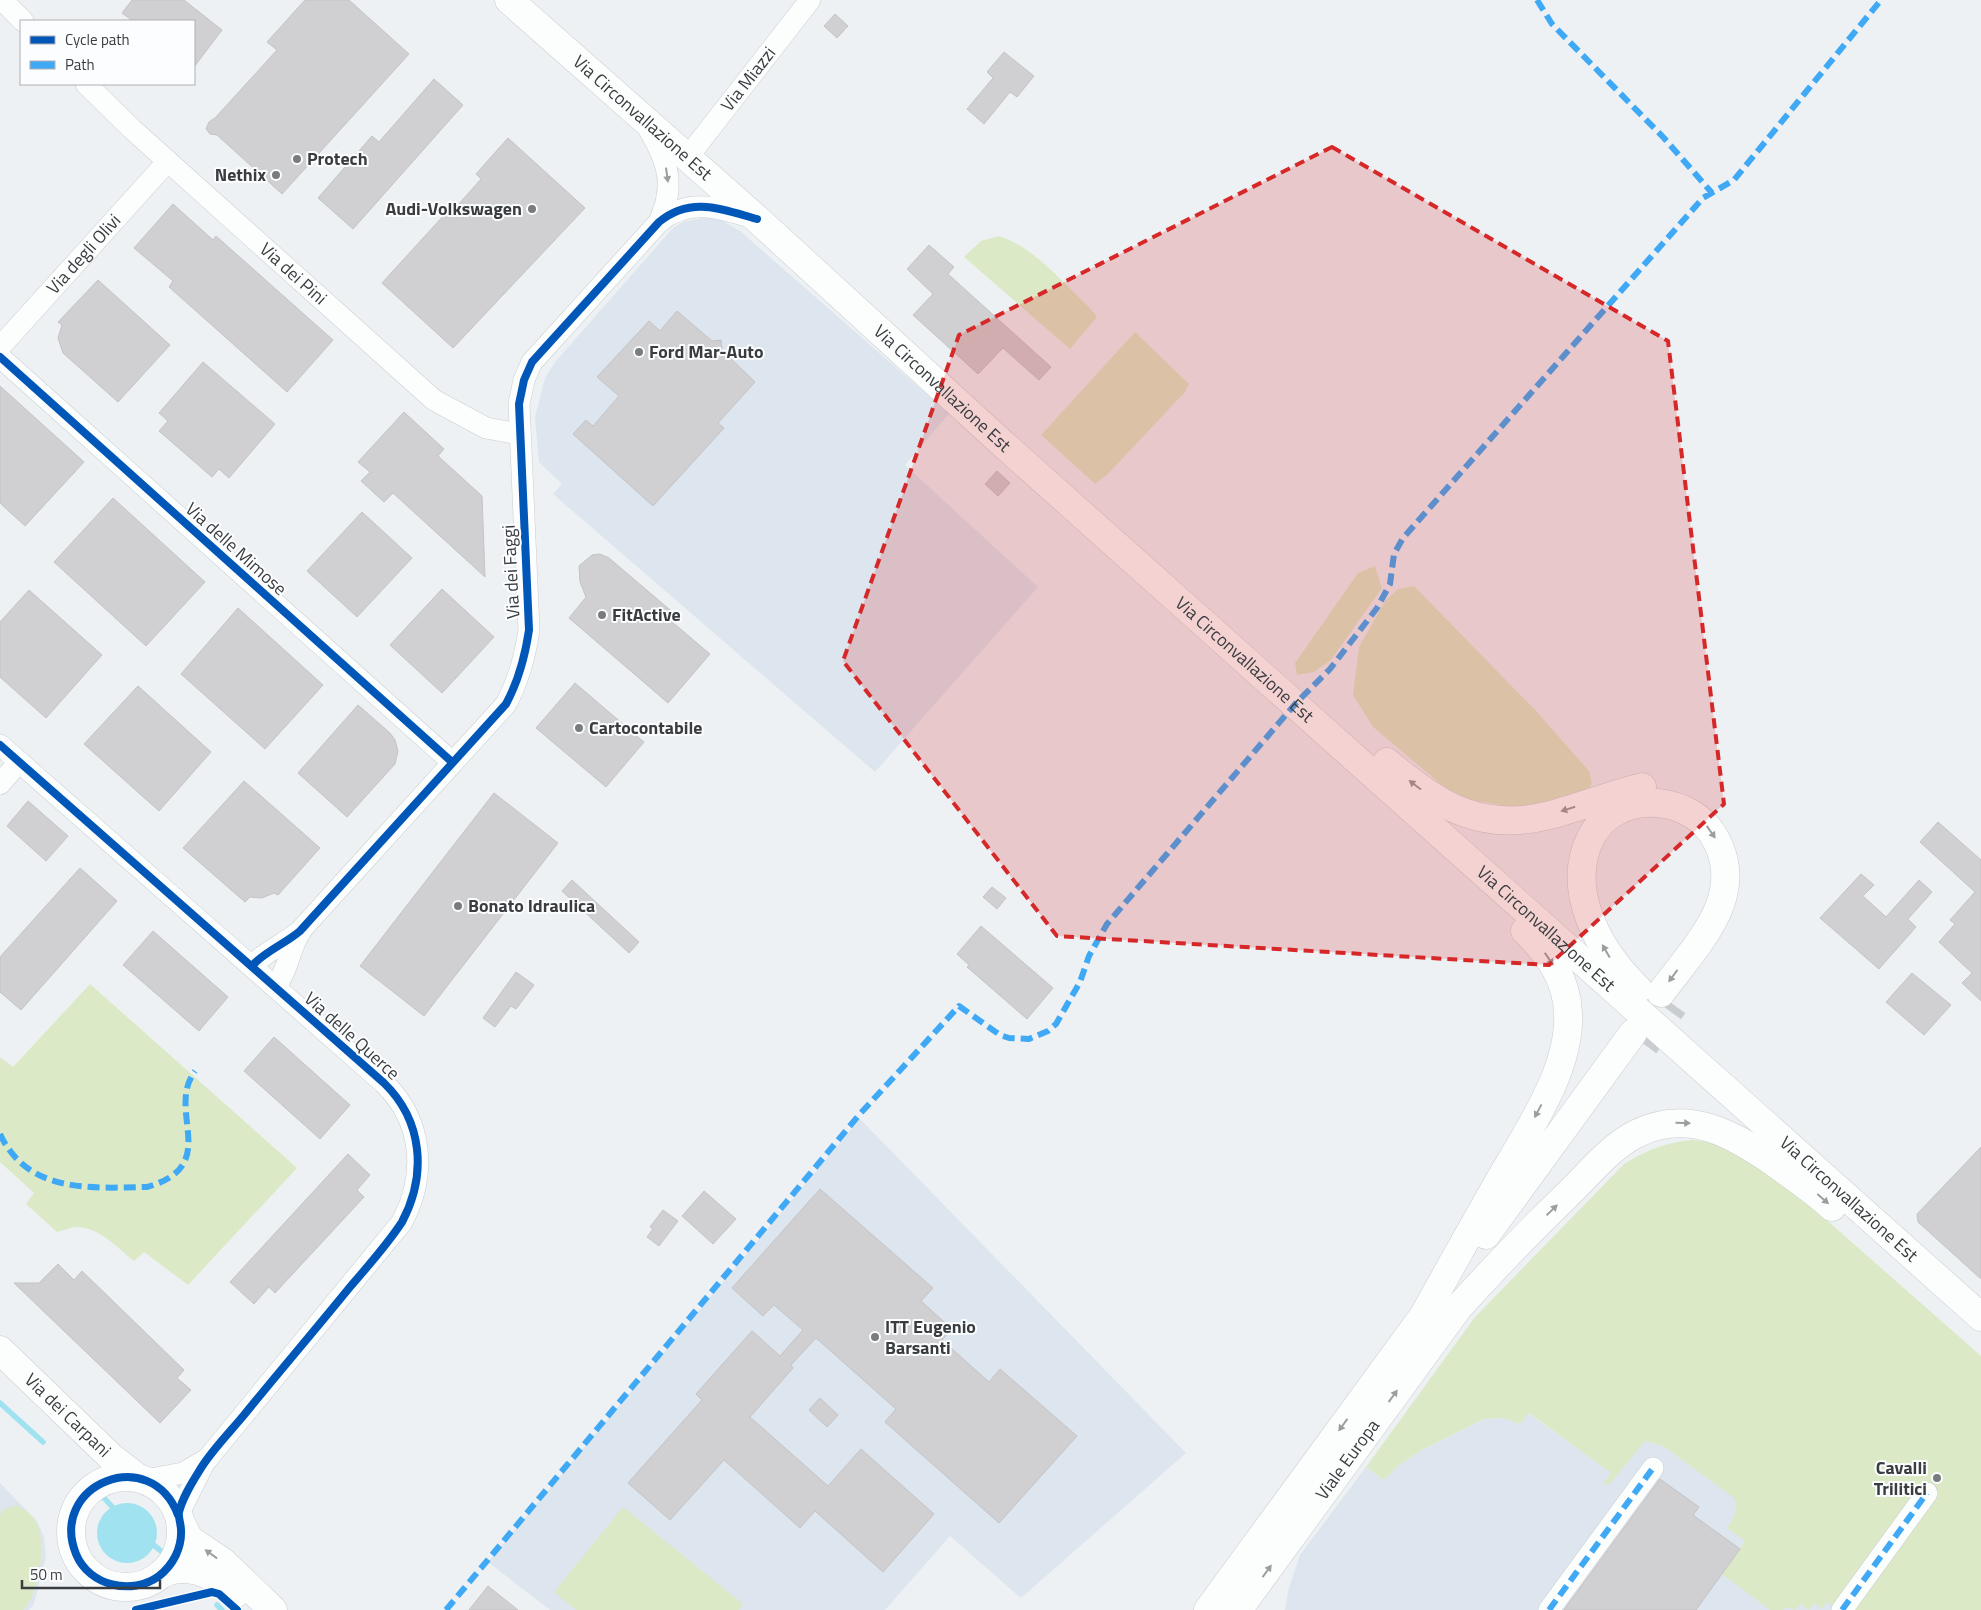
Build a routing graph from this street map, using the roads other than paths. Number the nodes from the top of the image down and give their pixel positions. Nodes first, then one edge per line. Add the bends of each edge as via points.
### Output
1 (2, 0) edge
2 (509, 0) edge
3 (810, 0) edge
4 (22, 20) edge
5 (87, 85) edge
6 (640, 115) junction
7 (687, 158) junction
8 (168, 161) junction
9 (757, 219) junction
10 (659, 222) junction
11 (0, 347) edge
12 (0, 357) edge
13 (519, 434) junction
14 (1265, 676) junction
15 (1332, 736) junction
16 (0, 745) edge
17 (19, 762) junction
18 (452, 762) junction
19 (0, 784) edge
20 (306, 925) junction
21 (252, 966) junction
22 (275, 987) junction
23 (1818, 1171) junction
24 (1458, 1308) junction
25 (1974, 1310) edge
26 (1424, 1315) junction
27 (0, 1350) edge
28 (0, 1372) edge
29 (209, 1458) junction
30 (1653, 1468) dead end
31 (141, 1479) junction
32 (92, 1489) junction
33 (1927, 1494) dead end
34 (179, 1518) junction
35 (160, 1575) junction
36 (251, 1610) edge
37 (273, 1610) edge
38 (1208, 1610) edge
39 (1238, 1610) edge
40 (1549, 1610) edge
41 (1842, 1610) edge

1 - 4 street
2 - 6 main road, Via Circonvallazione Est
3 - 7 street, Via Miazzi
5 - 8 street, Via dei Pini
6 - 7 main road, Via Circonvallazione Est
6 -> 10 street, Via dei Faggi via 663,155 668,175 668,196
7 - 9 main road, Via Circonvallazione Est
8 - 11 street, Via degli Olivi
8 - 13 street, Via dei Pini via 434,400 486,428
9 - 10 street, Via dei Faggi via 715,208 692,207 674,211
9 - 14 main road, Via Circonvallazione Est via 992,434
10 - 13 street, Via dei Faggi via 532,362 519,404
12 - 18 street, Via delle Mimose
13 - 18 street, Via dei Faggi via 529,630 525,657 518,683 506,704
14 - 15 main road, Via Circonvallazione Est
23 -> 14 main road via 1763,1104 1620,971 1607,954 1587,907 1582,878 1584,858 1592,837 1616,813 1652,802 1675,805 1701,820 1717,840 1724,858 1726,872 1721,902 1667,999 1729,928 1742,893 1743,870 1737,843 1726,821 1710,805 1678,788 1655,786 1614,794 1533,818 1501,821 1478,818 1430,796 1345,725 1296,692
15 - 23 main road, Via Circonvallazione Est
15 -> 26 main road via 1433,847 1541,947 1559,974 1567,1001 1566,1042 1550,1087
16 - 17 street, Via delle Querce
17 - 19 street
17 - 21 street, Via delle Querce
18 - 20 street, Via dei Faggi
20 - 21 street, Via dei Faggi
20 - 22 street, Via dei Faggi via 297,937 285,973
21 - 22 street, Via delle Querce
22 - 29 street, Via delle Querce via 384,1083 403,1104 416,1141 416,1188 411,1206 398,1229
23 - 25 main road, Via Circonvallazione Est
24 -> 25 main road via 1514,1247 1622,1144 1647,1129 1683,1122 1720,1130 1754,1149 1813,1190 1875,1244
24 - 26 main road via 1639,1039
39 -> 24 main road, Viale Europa
26 -> 38 main road, Viale Europa
27 - 31 main road, Via dei Carpani via 111,1457
28 - 32 main road, Via dei Carpani via 84,1454 91,1468
29 - 31 street, Via delle Querce via 187,1472
29 - 34 street, Via delle Querce via 191,1486
30 - 40 street
31 - 32 main road via 110,1479
31 - 34 main road via 163,1491
32 - 35 main road via 78,1505 72,1525 74,1548 81,1562 92,1574 113,1585 138,1585
33 - 41 street
34 - 35 main road via 179,1547 172,1563
37 -> 34 main road via 223,1562 191,1540
35 - 36 main road via 182,1569 206,1573 225,1584

